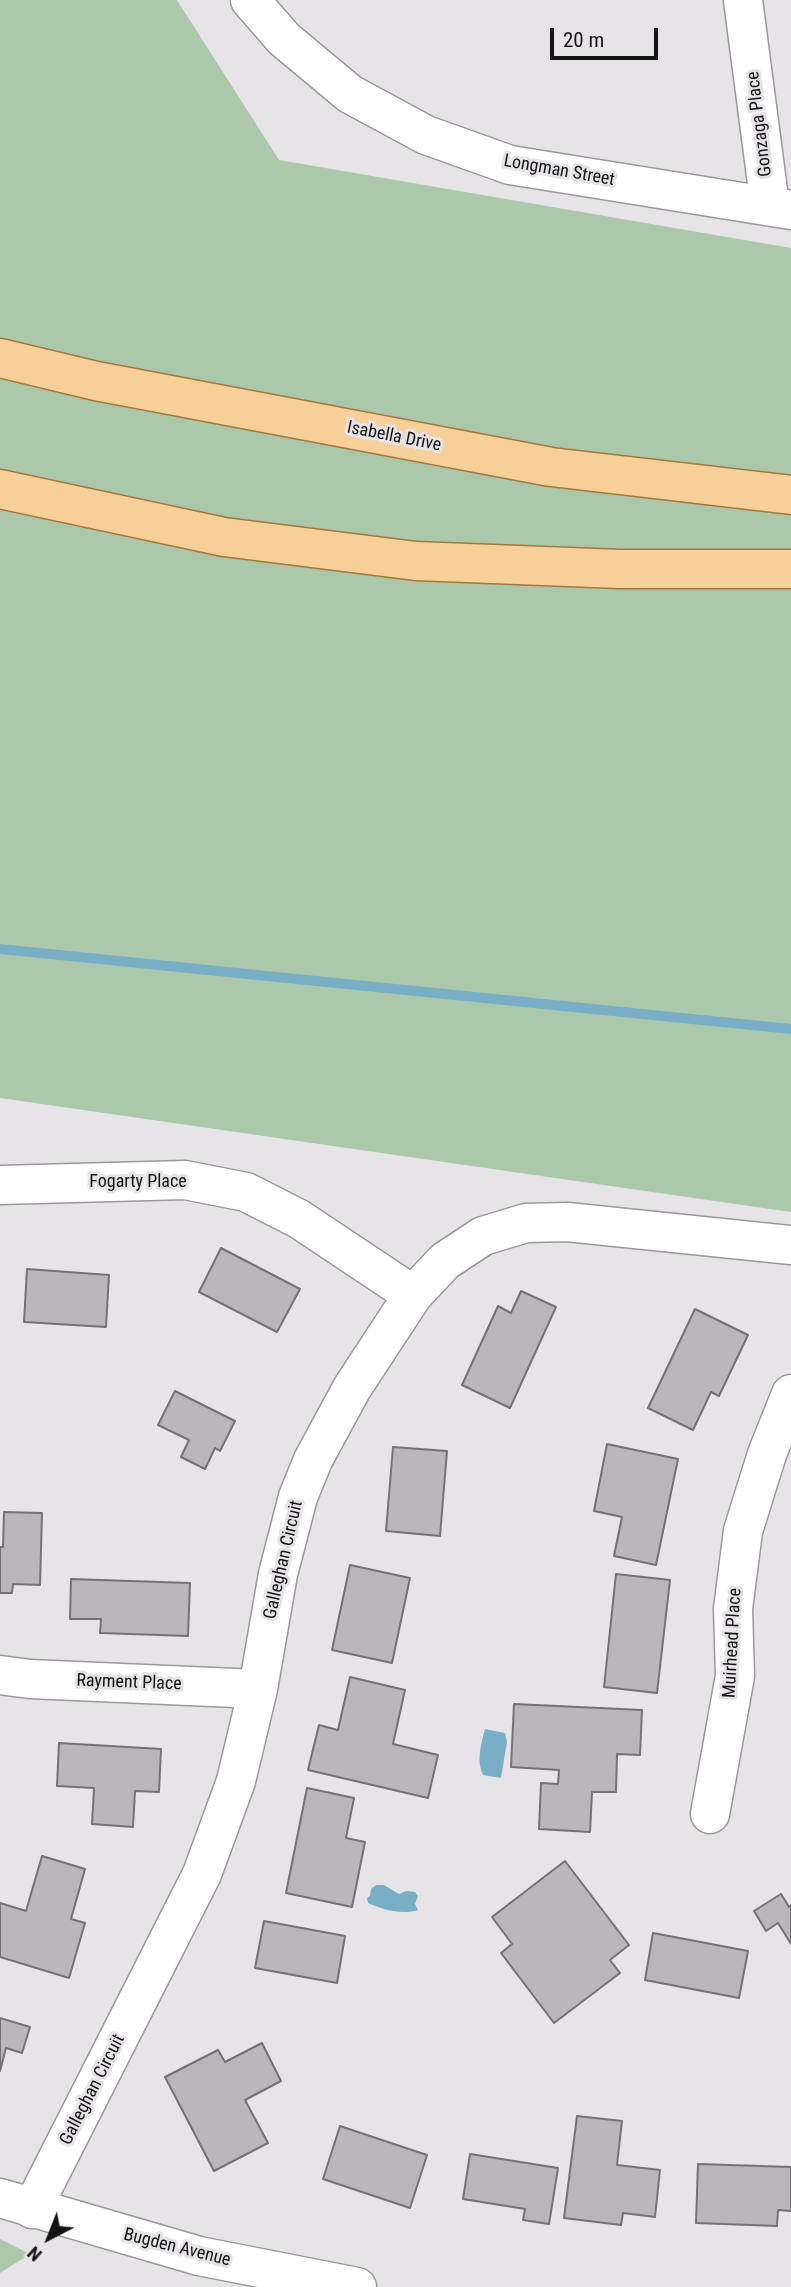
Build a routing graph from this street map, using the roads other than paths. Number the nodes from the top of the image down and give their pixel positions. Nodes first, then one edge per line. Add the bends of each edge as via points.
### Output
1 (250, 0) edge
2 (743, 0) edge
3 (780, 208) edge
4 (14, 362) edge
5 (0, 488) edge
6 (791, 495) edge
7 (791, 569) edge
8 (0, 1185) edge
9 (791, 1245) edge
10 (413, 1295) junction
11 (791, 1394) edge
12 (0, 1675) edge
13 (258, 1689) junction
14 (710, 1814) dead end
15 (16, 2203) edge
16 (357, 2287) edge

1 - 3 street, Longman Street via 284,40 350,94 426,135 510,165
2 - 3 street, Gonzaga Place
4 - 6 main road, Isabella Drive via 551,467
5 - 7 main road via 224,537 416,561 620,569
8 - 10 street, Fogarty Place via 185,1180 246,1192 299,1219
9 - 10 street, Galleghan Circuit via 567,1222 526,1223 484,1236 464,1248
10 - 13 street, Galleghan Circuit via 352,1388 298,1497 278,1574
11 - 14 street, Muirhead Place via 766,1454 743,1531 733,1609 735,1676
12 - 13 street, Rayment Place
13 - 15 street, Galleghan Circuit via 236,1782 202,1874
15 - 16 street, Bugden Avenue via 198,2256

